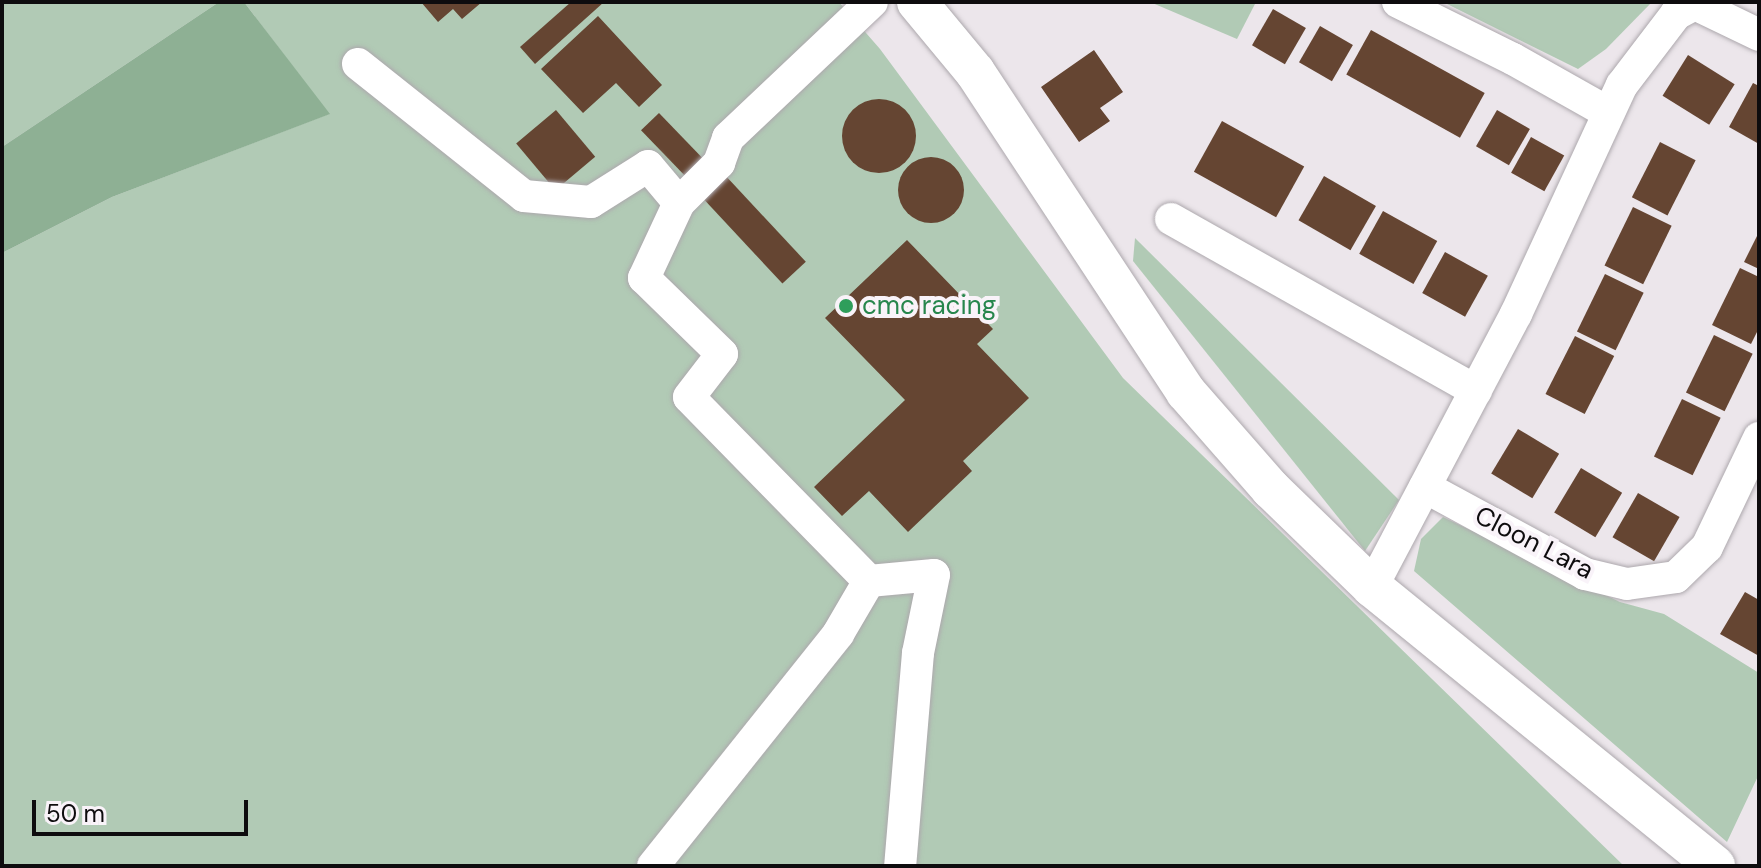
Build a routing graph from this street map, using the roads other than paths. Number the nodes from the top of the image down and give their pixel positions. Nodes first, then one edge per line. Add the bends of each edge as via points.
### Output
1 (872, 2) edge
2 (917, 2) edge
3 (1398, 2) edge
4 (1758, 32) edge
5 (358, 64) dead end
6 (1607, 112) junction
7 (679, 203) junction
8 (1171, 219) dead end
9 (1476, 391) junction
10 (1759, 438) edge
11 (1425, 487) junction
12 (869, 581) junction
13 (1372, 587) junction
14 (653, 866) edge
15 (900, 866) edge
16 (1715, 866) edge

1 - 7 street via 728,138 719,163
2 - 13 main road via 975,72 1186,392 1271,489
3 - 6 street
4 - 6 street via 1695,4 1676,14
5 - 7 street via 524,196 591,202 648,166
6 - 9 street
7 - 12 street via 644,278 722,354 689,397
8 - 9 street
9 - 11 street
10 - 11 street, Cloon Lara via 1707,547 1676,577 1627,584 1585,574
11 - 13 street
12 - 14 street via 838,634
12 - 15 street via 934,575 918,653
13 - 16 main road

